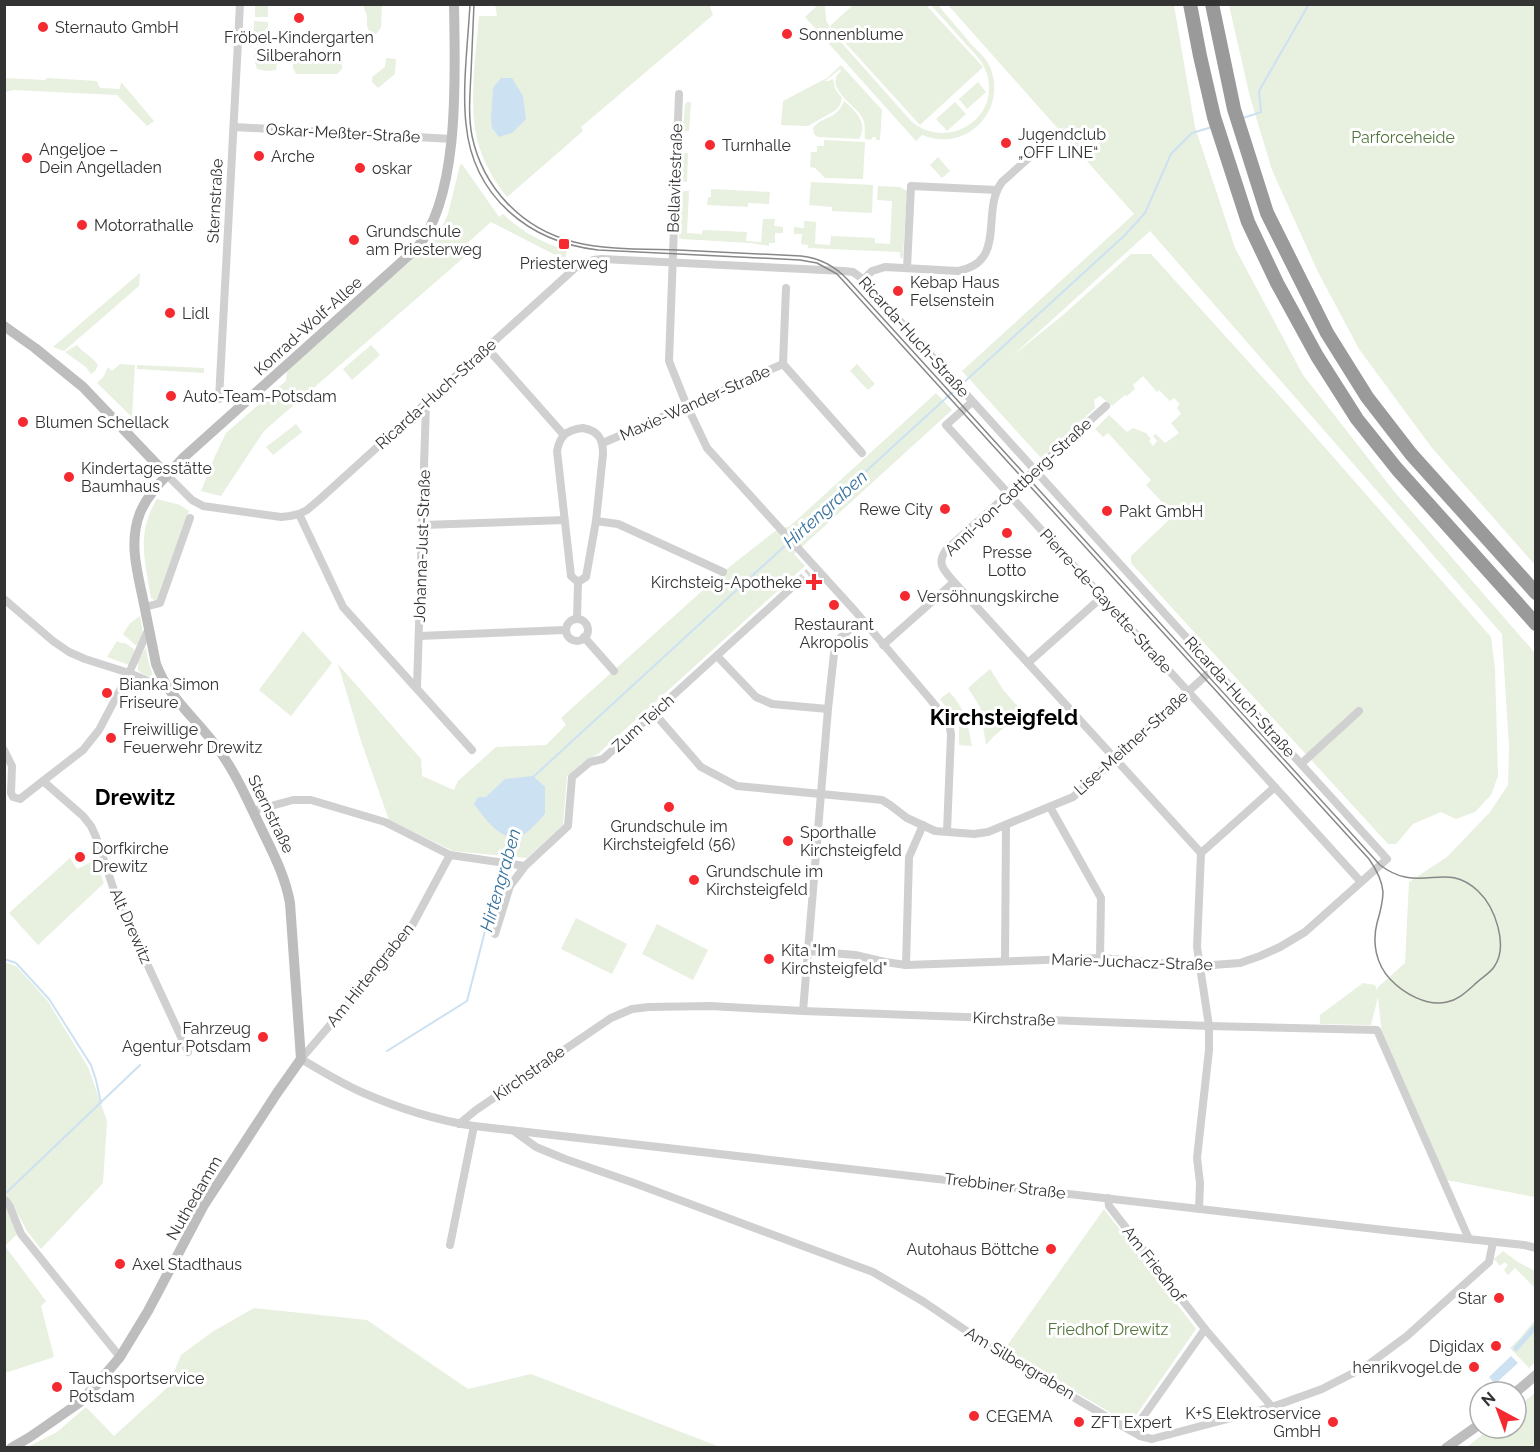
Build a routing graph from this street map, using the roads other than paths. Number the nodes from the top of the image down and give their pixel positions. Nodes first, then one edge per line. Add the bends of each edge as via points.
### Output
1 (240, 4) edge
2 (454, 4) edge
3 (1190, 4) edge
4 (1212, 4) edge
5 (679, 94) dead end
6 (234, 127) junction
7 (1053, 136) dead end
8 (452, 139) junction
9 (997, 189) junction
10 (672, 262) junction
11 (907, 268) junction
12 (863, 280) junction
13 (786, 288) dead end
14 (4, 326) edge
15 (487, 348) junction
16 (783, 364) junction
17 (219, 399) dead end
18 (972, 402) junction
19 (426, 403) junction
20 (687, 406) junction
21 (1106, 406) dead end
22 (563, 434) junction
23 (603, 442) junction
24 (862, 453) dead end
25 (1034, 470) junction
26 (167, 475) junction
27 (1008, 493) junction
28 (299, 514) junction
29 (190, 518) dead end
30 (564, 520) junction
31 (596, 521) junction
32 (423, 525) junction
33 (723, 572) dead end
34 (579, 582) junction
35 (954, 582) junction
36 (789, 590) tunnel mouth
37 (1536, 593) edge
38 (1102, 597) junction
39 (4, 598) edge
40 (145, 607) junction
41 (576, 619) junction
42 (861, 619) junction
43 (1536, 624) edge
44 (149, 628) junction
45 (566, 630) junction
46 (419, 636) junction
47 (584, 638) junction
48 (883, 645) junction
49 (717, 656) junction
50 (1028, 663) junction
51 (1214, 668) junction
52 (614, 671) dead end
53 (129, 673) junction
54 (417, 688) junction
55 (169, 690) junction
56 (1188, 691) junction
57 (828, 709) junction
58 (1359, 711) dead end
59 (654, 713) junction
60 (4, 750) edge
61 (472, 750) dead end
62 (1115, 758) junction
63 (1301, 764) junction
64 (43, 781) junction
65 (1275, 787) junction
66 (822, 794) junction
67 (1050, 807) junction
68 (253, 811) junction
69 (923, 825) junction
70 (1006, 825) junction
71 (947, 831) junction
72 (1201, 853) junction
73 (450, 855) junction
74 (1387, 859) joint
75 (525, 866) junction
76 (1361, 882) junction
77 (495, 934) dead end
78 (808, 951) junction
79 (1100, 958) junction
80 (1005, 961) junction
81 (906, 965) junction
82 (1199, 966) junction
83 (803, 1011) junction
84 (1209, 1026) junction
85 (188, 1052) dead end
86 (302, 1059) junction
87 (459, 1124) junction
88 (474, 1126) junction
89 (513, 1130) junction
90 (1107, 1198) junction
91 (6, 1201) dead end
92 (1199, 1209) junction
93 (1469, 1239) junction
94 (1493, 1242) junction
95 (450, 1245) dead end
96 (1536, 1248) edge
97 (1205, 1329) junction
98 (120, 1357) junction
99 (1272, 1407) junction
100 (1133, 1431) junction
101 (1468, 1432) edge
102 (11, 1448) edge
103 (1446, 1448) edge

1 - 6 street, Sternstraße
2 - 8 street, Konrad-Wolf-Allee
3 - 43 highway via 1214,117 1248,222 1322,365 1357,419 1397,469
4 - 37 highway via 1234,110 1267,213 1327,333 1411,454
5 - 10 street, Bellavitestraße
6 - 8 street, Oskar-Meßter-Straße
6 - 17 street, Sternstraße
7 - 9 street
8 - 26 street, Konrad-Wolf-Allee via 440,199 423,241
9 - 11 street via 989,246 979,262 958,271
9 - 11 street via 911,186
10 - 12 street, Ricarda-Huch-Straße via 848,271
10 - 15 street, Ricarda-Huch-Straße via 602,259 583,263
10 - 20 street, Bellavitestraße via 669,361
11 - 12 street via 880,267
12 - 18 street, Ricarda-Huch-Straße
13 - 16 street, Maxie-Wander-Straße
14 - 26 street via 83,387
15 - 19 street, Ricarda-Huch-Straße
15 - 22 street
16 - 20 street, Maxie-Wander-Straße
16 - 24 street
18 - 25 street, Ricarda-Huch-Straße
18 - 27 street, Pierre-de-Gayette-Straße via 946,425
19 - 28 street, Ricarda-Huch-Straße
19 - 32 street, Johanna-Just-Straße
20 - 23 street, Maxie-Wander-Straße
20 - 42 street, Bellavitestraße via 707,448
21 - 25 street, Anni-von-Gottberg-Straße
22 - 23 street via 583,428
22 - 30 street via 557,451
23 - 31 street
25 - 27 street, Anni-von-Gottberg-Straße
25 - 51 street, Ricarda-Huch-Straße
26 - 28 street via 203,506 281,517
26 - 40 street, Sternstraße via 141,511 136,527 135,562
27 - 35 street, Anni-von-Gottberg-Straße via 941,556 941,564
27 - 38 street, Pierre-de-Gayette-Straße
28 - 54 street via 343,607
29 - 40 street via 160,603
30 - 32 street
30 - 34 street via 571,576
31 - 33 street via 618,524
31 - 34 street via 586,577
32 - 46 street, Johanna-Just-Straße
34 - 41 street
35 - 48 street, Anni-von-Gottberg-Straße
35 - 50 street
36 - 49 street, Zum Teich
38 - 50 street
38 - 56 street, Pierre-de-Gayette-Straße
39 - 53 street via 69,652
40 - 44 street, Sternstraße
41 - 45 street via 570,621
41 - 47 street via 587,626
42 - 48 street, Bellavitestraße
42 - 57 street via 835,644
44 - 53 street
44 - 55 street, Sternstraße via 156,664
45 - 46 street
45 - 47 street via 573,640
46 - 54 street, Johanna-Just-Straße
47 - 52 street
48 - 71 street, Bellavitestraße via 949,723
49 - 57 street via 756,697 772,704
49 - 59 street, Zum Teich
50 - 62 street
51 - 56 street, Lise-Meitner-Straße
51 - 63 street, Ricarda-Huch-Straße
53 - 55 street
53 - 64 street via 91,741
54 - 61 street
55 - 68 street, Sternstraße via 222,754
56 - 62 street, Lise-Meitner-Straße
56 - 65 street, Pierre-de-Gayette-Straße
57 - 66 street
58 - 63 street
59 - 66 street, Lise-Meitner-Straße via 701,766 737,786
59 - 75 street, Zum Teich via 603,759 590,762 572,777 568,826
60 - 64 street via 12,766 13,797 20,799
62 - 67 street, Lise-Meitner-Straße via 1073,796
62 - 72 street
63 - 74 street, Ricarda-Huch-Straße
64 - 85 street, Alt Drewitz via 91,826 117,899
65 - 72 street
65 - 76 street, Pierre-de-Gayette-Straße
66 - 69 street, Lise-Meitner-Straße via 882,801
66 - 78 street
67 - 70 street, Lise-Meitner-Straße
67 - 79 street via 1101,898
68 - 73 street via 293,800 311,800 385,822
68 - 86 street, Sternstraße via 281,870 290,903
69 - 71 street, Lise-Meitner-Straße
69 - 81 street via 909,857
70 - 71 street, Lise-Meitner-Straße via 981,834
70 - 80 street
72 - 82 street
73 - 75 street
73 - 86 street, Am Hirtengraben via 407,934
74 - 76 street, Marie-Juchacz-Straße
75 - 77 street, Zum Teich via 510,886
76 - 82 street, Marie-Juchacz-Straße via 1305,932 1280,947 1240,963
78 - 81 street, Marie-Juchacz-Straße
78 - 83 street
79 - 80 street, Marie-Juchacz-Straße
79 - 82 street, Marie-Juchacz-Straße
80 - 81 street, Marie-Juchacz-Straße
82 - 84 street
83 - 84 street, Kirchstraße
83 - 87 street, Kirchstraße via 710,1006 632,1009 567,1046
84 - 92 street via 1197,1158
84 - 93 street, Kirchstraße via 1377,1030
86 - 87 street, Trebbiner Straße via 357,1090
86 - 98 street, Nuthedamm via 204,1205
87 - 88 street, Trebbiner Straße
88 - 89 street, Trebbiner Straße
88 - 95 street
89 - 90 street, Trebbiner Straße
89 - 100 street, Am Silbergraben via 536,1147 873,1272 1002,1355
90 - 92 street, Trebbiner Straße
90 - 97 street, Am Friedhof via 1109,1206
91 - 98 street via 21,1234
92 - 93 street, Trebbiner Straße
93 - 94 street, Trebbiner Straße
94 - 96 street, Trebbiner Straße
94 - 99 street, Am Silbergraben via 1489,1262 1407,1336 1365,1366 1322,1389
97 - 99 street, Am Friedhof
97 - 100 street
98 - 102 street, Nuthedamm via 79,1402
99 - 100 street, Am Silbergraben via 1152,1439
101 - 103 street

